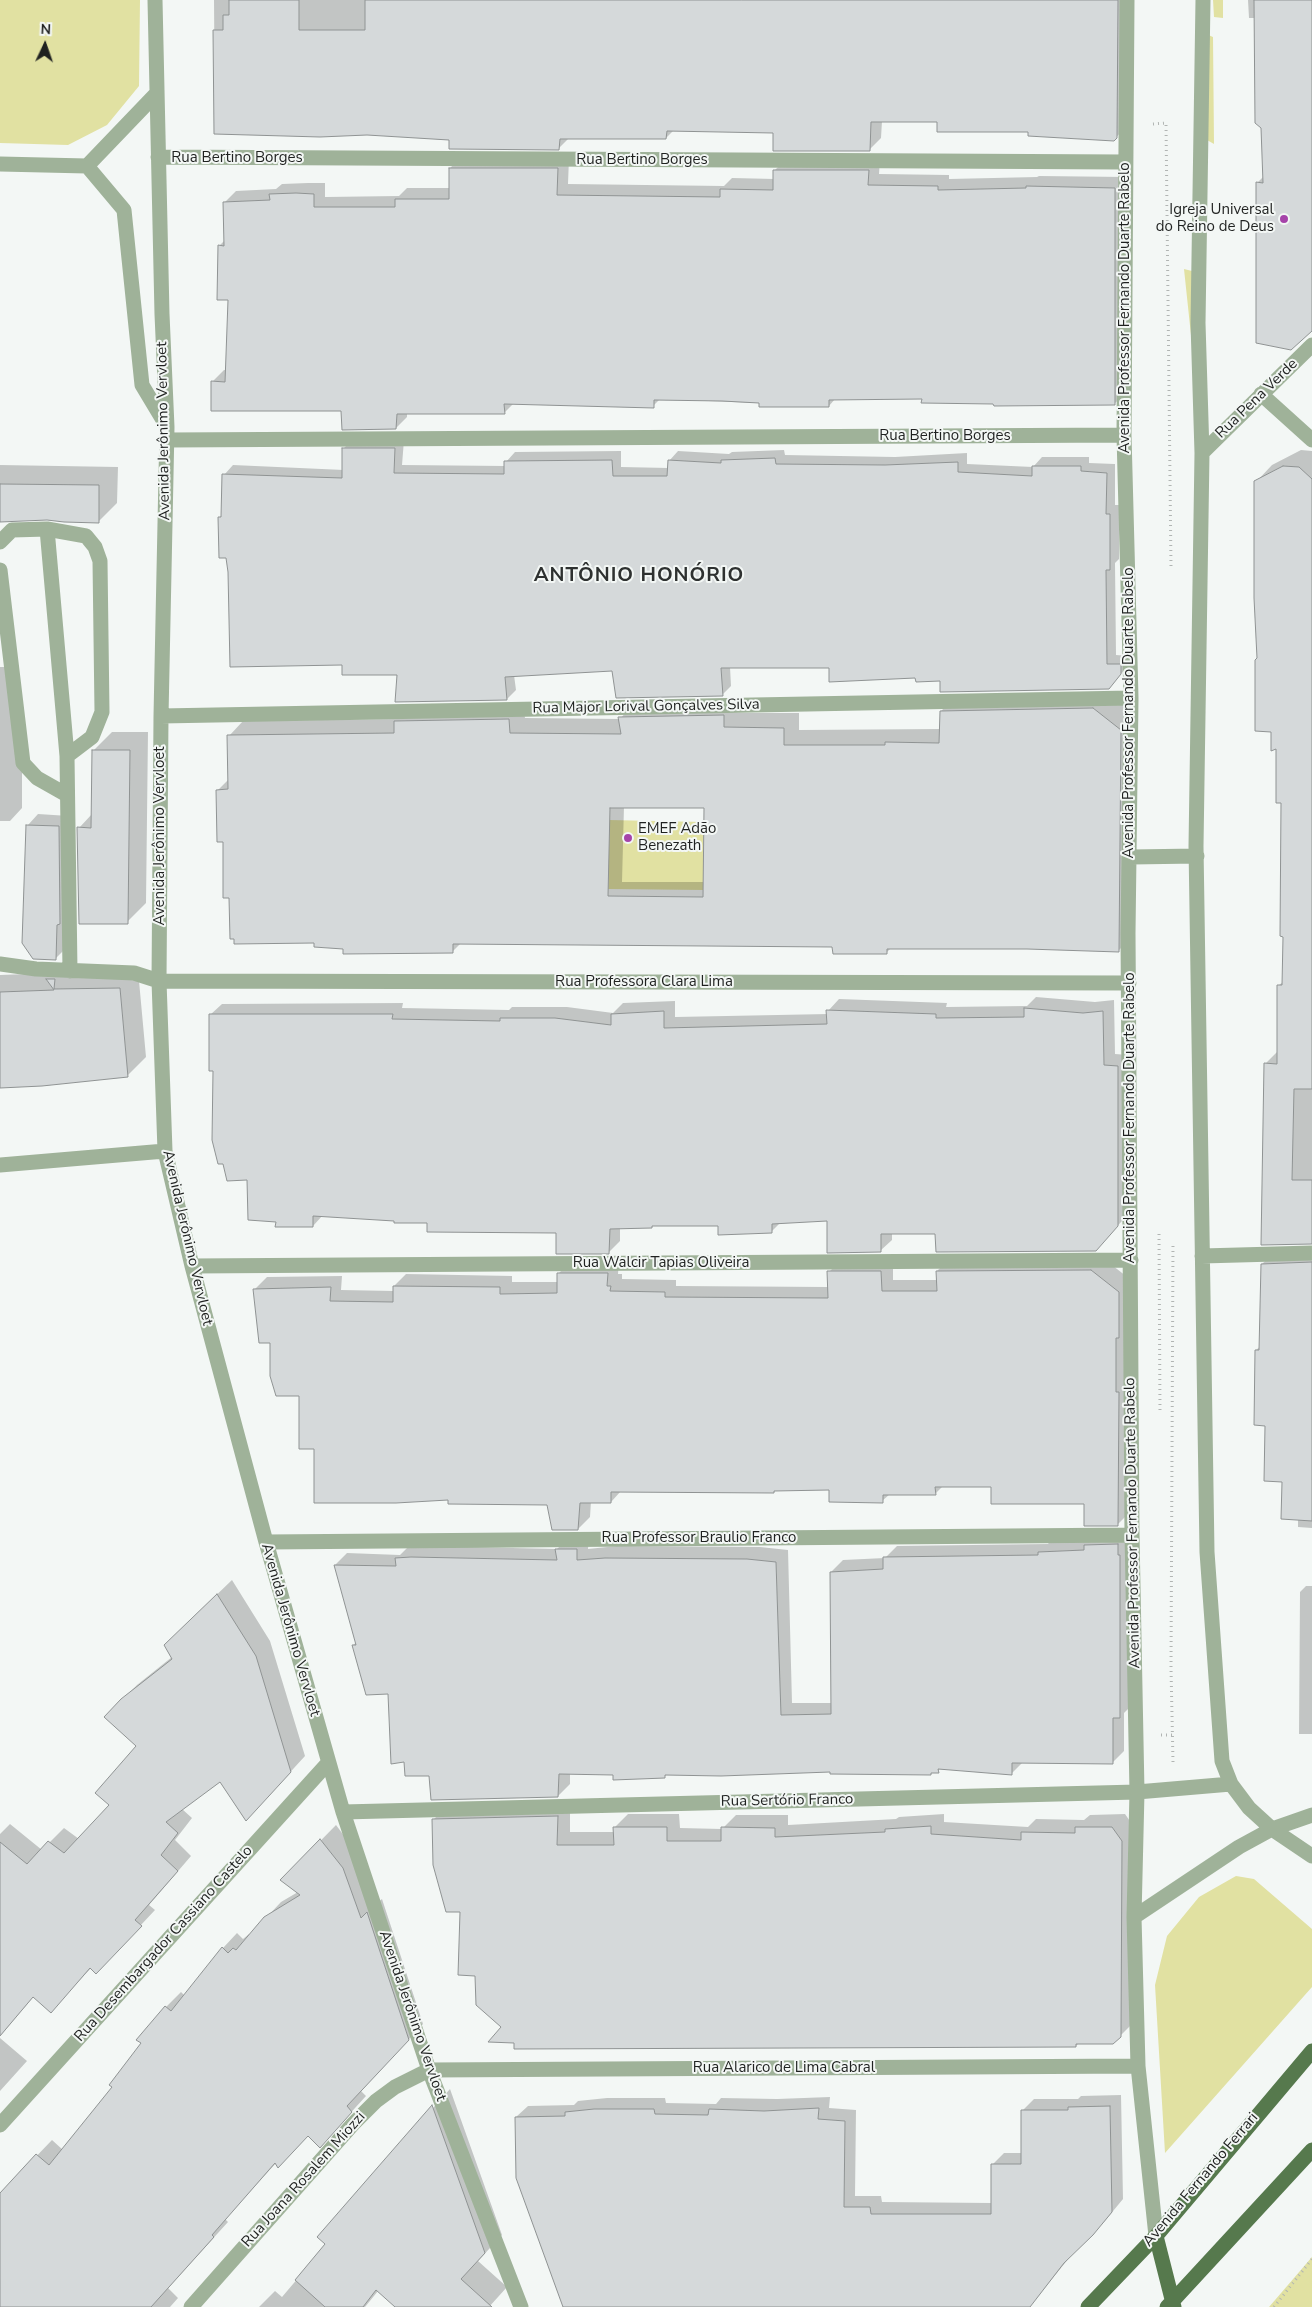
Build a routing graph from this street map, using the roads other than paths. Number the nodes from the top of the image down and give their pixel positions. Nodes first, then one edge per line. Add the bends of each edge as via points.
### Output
1 (155, 0) edge
2 (1127, 0) edge
3 (1203, 0) edge
4 (157, 93) junction
5 (158, 157) junction
6 (1125, 162) junction
7 (0, 164) edge
8 (87, 166) junction
9 (1312, 345) edge
10 (1261, 394) junction
11 (167, 433) junction
12 (1124, 435) junction
13 (1312, 440) edge
14 (1202, 453) junction
15 (48, 529) junction
16 (0, 542) edge
17 (0, 570) edge
18 (1131, 698) junction
19 (161, 716) junction
20 (67, 756) junction
21 (67, 795) junction
22 (1197, 856) junction
23 (1131, 857) junction
24 (0, 964) edge
25 (70, 971) junction
26 (159, 981) junction
27 (1129, 983) junction
28 (165, 1151) junction
29 (0, 1166) edge
30 (1312, 1253) edge
31 (1202, 1256) junction
32 (1131, 1260) junction
33 (192, 1266) junction
34 (1132, 1535) junction
35 (266, 1542) junction
36 (328, 1764) junction
37 (1231, 1784) junction
38 (1137, 1792) junction
39 (343, 1812) junction
40 (1312, 1815) edge
41 (1272, 1829) junction
42 (1312, 1856) edge
43 (1134, 1917) junction
44 (1312, 2051) edge
45 (1138, 2066) junction
46 (429, 2070) junction
47 (0, 2124) edge
48 (1312, 2150) edge
49 (1156, 2236) junction
50 (1171, 2305) edge
51 (191, 2307) edge
52 (521, 2307) edge
53 (1088, 2307) edge

1 - 4 street, Avenida Jerônimo Vervloet
2 - 6 street, Avenida Professor Fernando Duarte Rabelo
3 - 14 street via 1198,323
4 - 5 street, Avenida Jerônimo Vervloet
4 - 8 street
5 - 6 street, Rua Bertino Borges
5 - 11 street, Avenida Jerônimo Vervloet
6 - 12 street, Avenida Professor Fernando Duarte Rabelo
7 - 8 street
8 - 11 street via 124,210 142,385
9 - 10 street, Rua Pena Verde
10 - 13 street
10 - 14 street, Rua Pena Verde
11 - 12 street, Rua Bertino Borges
11 - 19 street, Avenida Jerônimo Vervloet
12 - 18 street, Avenida Professor Fernando Duarte Rabelo
14 - 22 street
15 - 16 street via 12,530
15 - 20 street
15 - 20 street via 86,536 100,561 102,712 92,737
17 - 21 street via 23,763 37,778
18 - 19 street, Rua Major Lorival Gonçalves Silva
18 - 23 street, Avenida Professor Fernando Duarte Rabelo
19 - 26 street, Avenida Jerônimo Vervloet
20 - 21 street
21 - 25 street
22 - 23 street
22 - 31 street
23 - 27 street, Avenida Professor Fernando Duarte Rabelo
24 - 25 street, Rua Professora Clara Lima
25 - 26 street, Rua Professora Clara Lima via 134,973
26 - 27 street, Rua Professora Clara Lima
26 - 28 street, Avenida Jerônimo Vervloet
27 - 32 street, Avenida Professor Fernando Duarte Rabelo
28 - 29 street
28 - 33 street, Avenida Jerônimo Vervloet
30 - 31 street
31 - 37 street via 1207,1552 1222,1761
32 - 33 street, Rua Walcir Tapias Oliveira
32 - 34 street, Avenida Professor Fernando Duarte Rabelo
33 - 35 street, Avenida Jerônimo Vervloet
34 - 35 street, Rua Professor Braulio Franco
34 - 38 street, Avenida Professor Fernando Duarte Rabelo
35 - 36 street, Avenida Jerônimo Vervloet
36 - 39 street, Avenida Jerônimo Vervloet
36 - 47 street, Rua Desembargador Cassiano Castelo
37 - 38 street, Rua Sertório Franco
37 - 41 street via 1249,1808
38 - 39 street, Rua Sertório Franco
38 - 43 street, Avenida Professor Fernando Duarte Rabelo
39 - 46 street, Avenida Jerônimo Vervloet
40 - 41 street
41 - 42 street
41 - 43 street
43 - 45 street, Avenida Professor Fernando Duarte Rabelo
44 - 49 main road, Avenida Fernando Ferrari
45 - 46 street, Rua Alarico de Lima Cabral
45 - 49 street, Avenida Professor Fernando Duarte Rabelo
46 - 51 street, Rua Joana Rosalem Miozzi via 376,2101
46 - 52 street, Avenida Jerônimo Vervloet
48 - 50 main road
49 - 50 main road
49 - 53 main road, Avenida Fernando Ferrari

